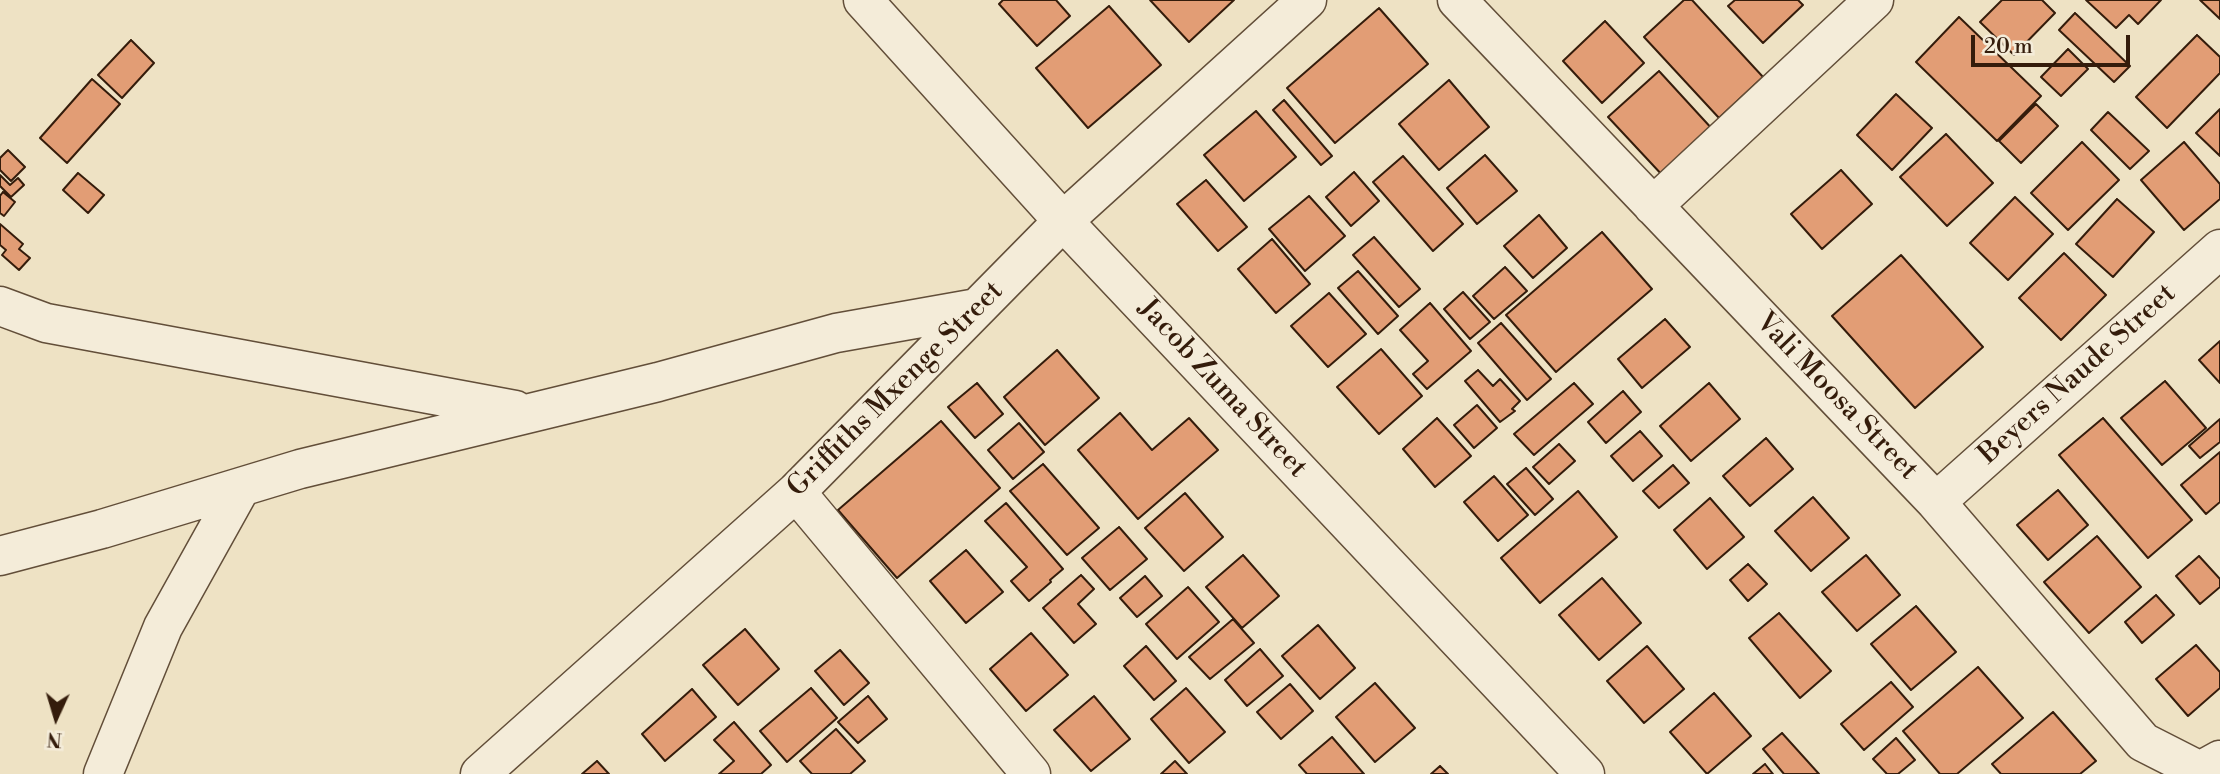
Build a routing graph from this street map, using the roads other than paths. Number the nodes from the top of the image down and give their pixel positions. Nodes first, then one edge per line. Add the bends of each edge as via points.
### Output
1 (863, 0) edge
2 (1307, 0) edge
3 (1457, 0) edge
4 (1874, 0) edge
5 (1653, 206) junction
6 (1063, 221) junction
7 (2220, 249) edge
8 (0, 306) edge
9 (977, 308) junction
10 (528, 412) junction
11 (241, 486) junction
12 (796, 492) junction
13 (1937, 502) junction
14 (0, 556) edge
15 (2220, 760) edge
16 (103, 774) edge
17 (480, 774) edge
18 (1031, 774) edge
19 (1585, 774) edge

1 - 6 street, Jacob Zuma Street
2 - 6 street, Griffiths Mxenge Street
3 - 5 street, Vali Moosa Street
4 - 5 street
5 - 13 street, Vali Moosa Street
6 - 9 street, Griffiths Mxenge Street
6 - 19 street, Jacob Zuma Street
7 - 13 street, Beyers Naude Street
8 - 10 street via 46,323
9 - 10 street via 836,333
9 - 12 street, Griffiths Mxenge Street
10 - 11 street
11 - 14 street
11 - 16 street via 163,627
12 - 17 street, Griffiths Mxenge Street
12 - 18 street
13 - 15 street, Vali Moosa Street via 2143,742 2200,771

